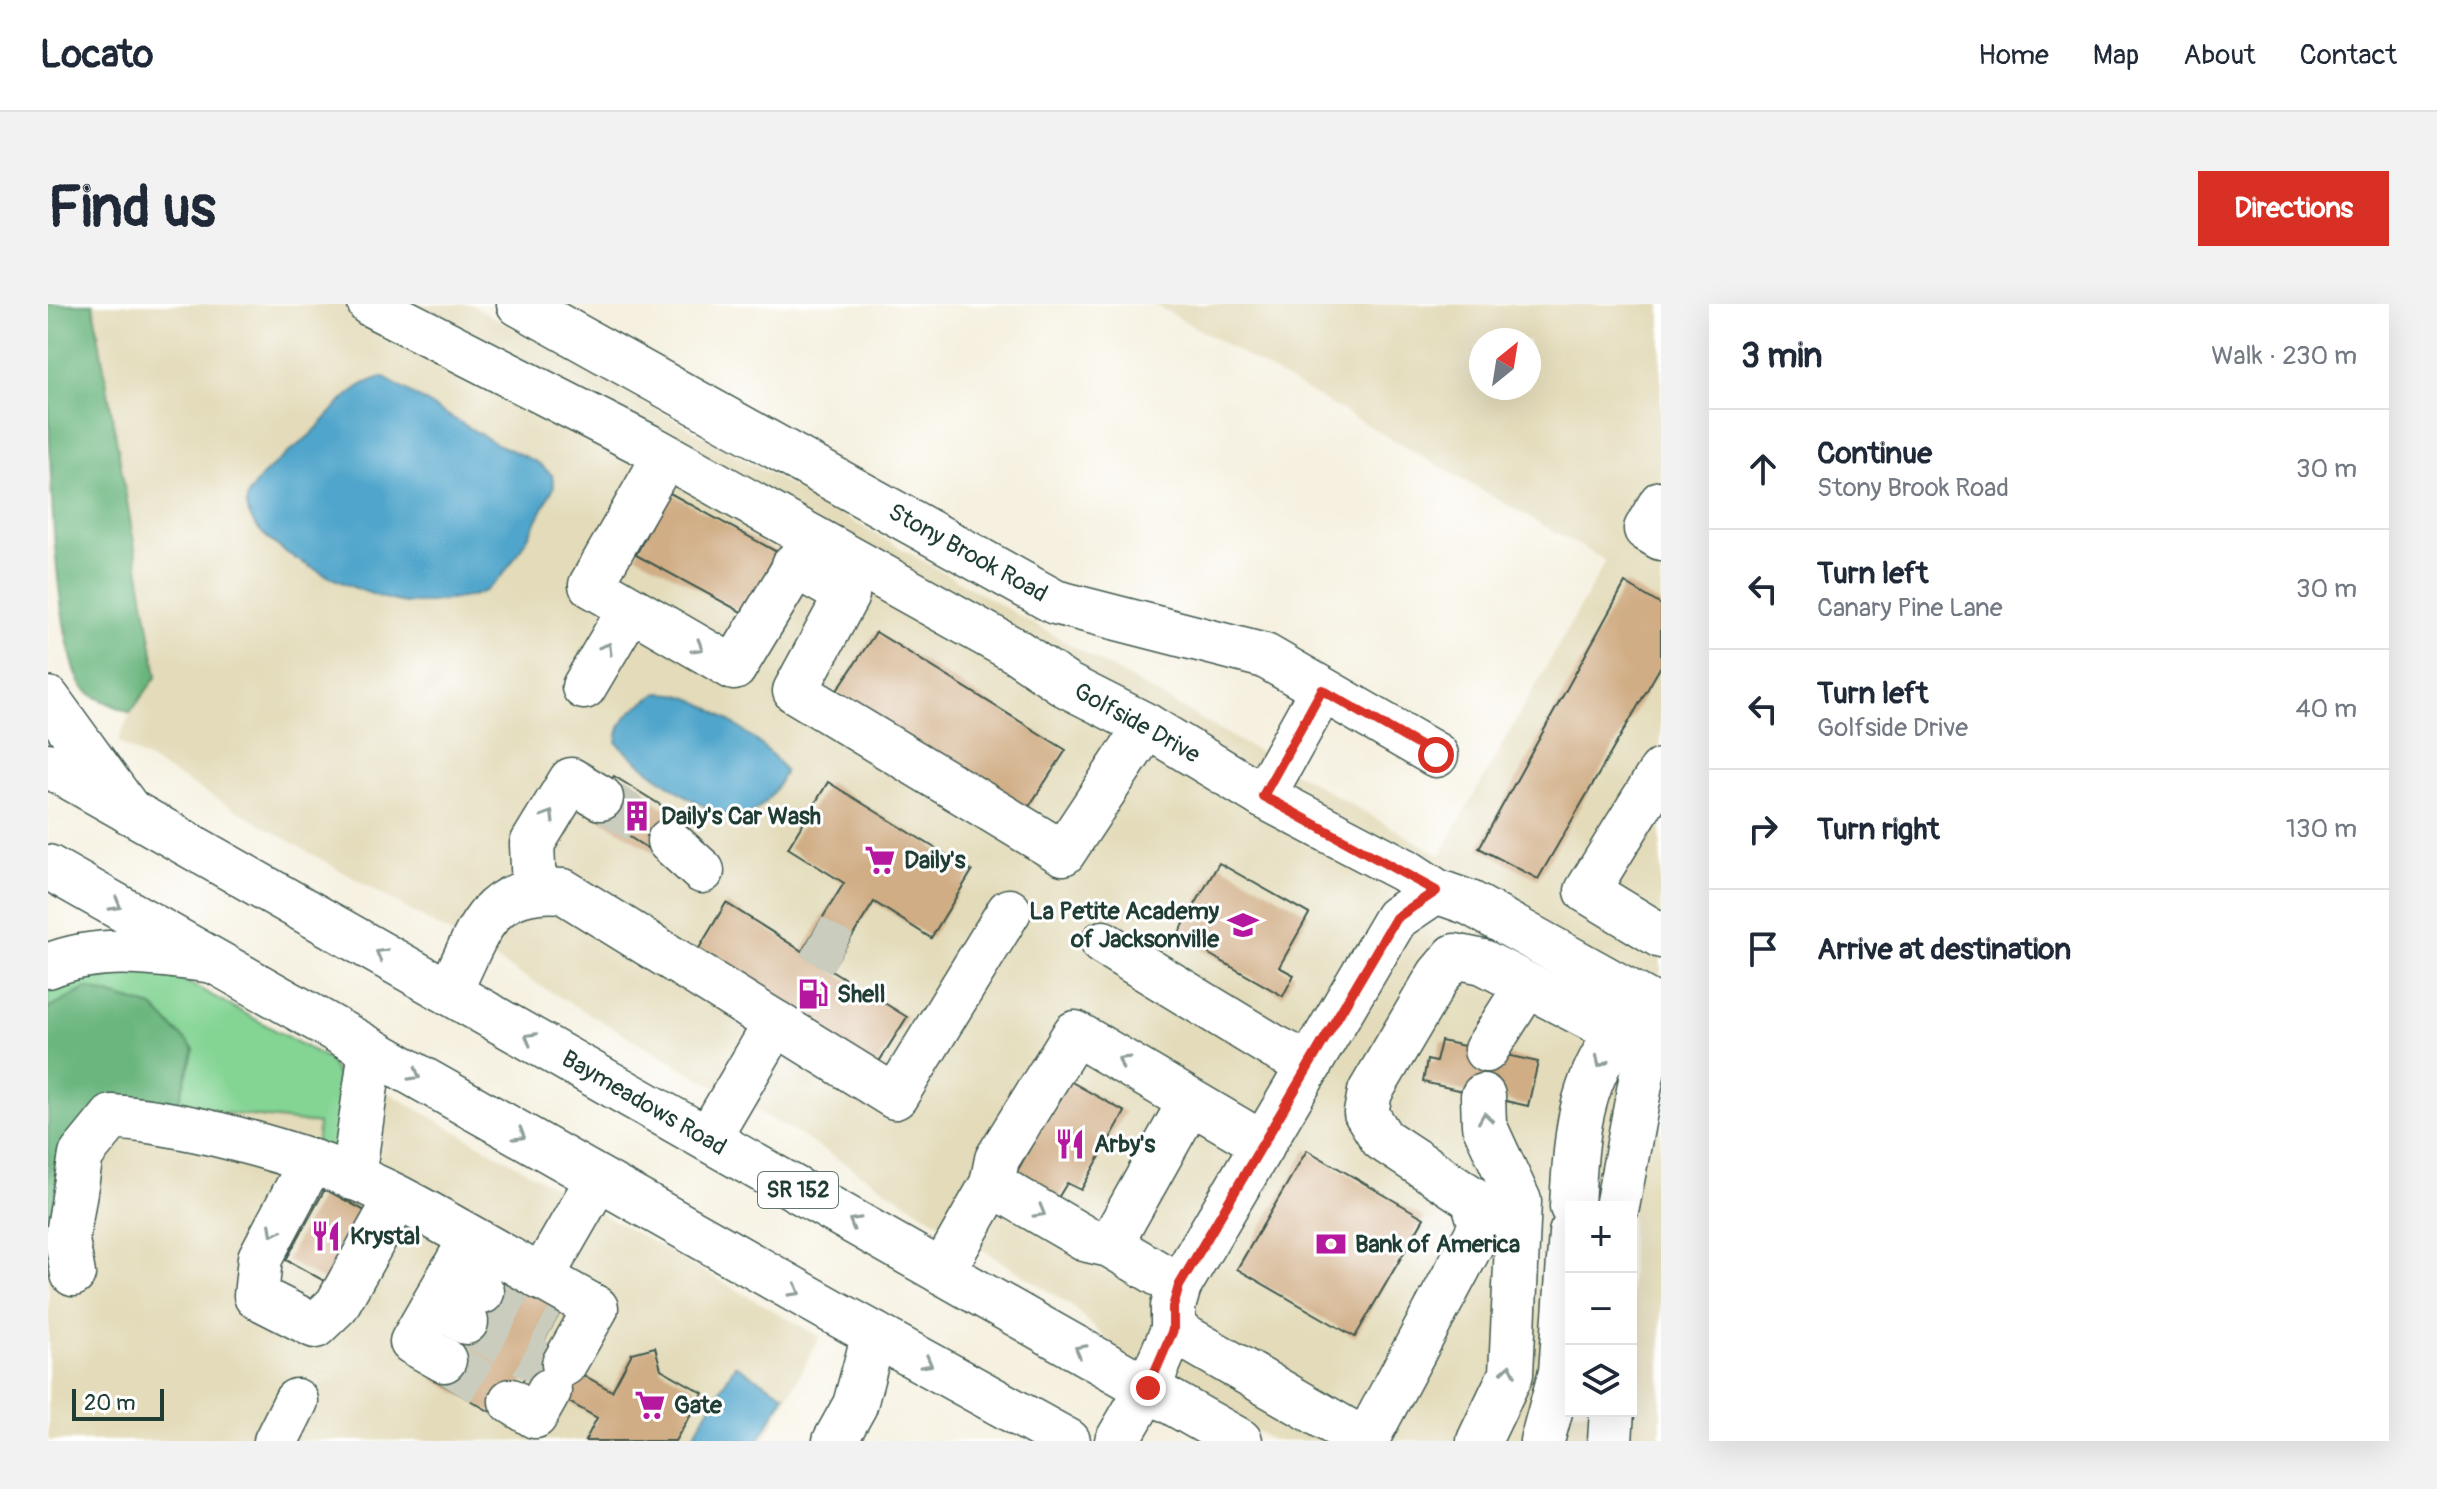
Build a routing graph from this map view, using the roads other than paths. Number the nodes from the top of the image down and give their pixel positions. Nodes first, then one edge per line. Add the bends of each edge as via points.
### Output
1 (370, 304) edge
2 (519, 304) edge
3 (665, 456) junction
4 (1661, 503) edge
5 (1661, 538) edge
6 (803, 552) junction
7 (855, 582) junction
8 (630, 609) junction
9 (584, 687) dead end
10 (1322, 690) junction
11 (48, 699) edge
12 (1147, 726) junction
13 (1436, 755) dead end
14 (48, 765) edge
15 (1661, 771) edge
16 (1263, 796) junction
17 (601, 798) tunnel mouth
18 (130, 812) junction
19 (669, 841) tunnel mouth
20 (48, 867) edge
21 (702, 871) dead end
22 (534, 889) junction
23 (1436, 891) junction
24 (1009, 911) dead end
25 (1661, 936) edge
26 (1103, 943) dead end
27 (213, 961) junction
28 (48, 966) edge
29 (1526, 987) junction
30 (449, 992) junction
31 (1658, 1003) edge
32 (776, 1023) junction
33 (371, 1050) junction
34 (1486, 1050) dead end
35 (1310, 1065) junction
36 (1653, 1072) edge
37 (1483, 1096) dead end
38 (1190, 1102) junction
39 (708, 1139) junction
40 (1263, 1144) junction
41 (311, 1162) junction
42 (598, 1179) junction
43 (992, 1184) junction
44 (379, 1190) junction
45 (1572, 1201) edge
46 (1618, 1201) edge
47 (1099, 1242) junction
48 (942, 1272) junction
49 (1568, 1273) edge
50 (73, 1274) dead end
51 (541, 1278) junction
52 (461, 1286) junction
53 (1179, 1286) junction
54 (1173, 1330) junction
55 (874, 1334) junction
56 (444, 1360) tunnel mouth
57 (550, 1366) dead end
58 (1148, 1388) junction
59 (296, 1401) dead end
60 (1612, 1417) edge
61 (1365, 1440) edge
62 (276, 1441) edge
63 (835, 1441) edge
64 (1068, 1441) edge
65 (1117, 1441) edge
66 (1240, 1441) edge
67 (1479, 1441) edge
68 (1542, 1441) edge
69 (1610, 1441) edge

1 - 3 main road, Golfside Drive
2 - 10 main road, Stony Brook Road via 1055,602 1265,656
3 - 6 main road, Golfside Drive
3 - 8 main road via 591,585
4 - 5 main road via 1646,529
6 - 7 main road, Golfside Drive
8 -> 6 main road via 734,668
7 - 12 main road, Golfside Drive via 1016,651 1066,685
7 - 12 main road via 795,691 1063,853
9 -> 8 main road
10 - 13 main road, Stony Brook Road
10 - 16 main road
11 - 18 main road
12 - 16 main road, Golfside Drive
14 - 18 main road, Baymeadows Road / SR 152
15 - 25 main road via 1587,891
16 - 23 main road, Golfside Drive
22 -> 17 main road via 532,844 571,780
30 -> 18 main road, Baymeadows Road / SR 152
19 - 21 main road
20 -> 27 main road
22 - 30 main road via 493,906
22 - 32 main road via 563,891
23 - 31 main road, Golfside Drive via 1470,903
23 - 35 main road via 1396,918
24 - 32 main road via 895,1097
26 - 35 main road
27 - 28 main road via 133,950 70,957
27 - 33 main road
29 - 31 main road via 1598,1022
29 - 34 main road
29 - 61 main road via 1483,962 1455,956 1370,1092 1366,1113 1382,1139 1473,1199 1481,1226
39 -> 30 main road, Baymeadows Road / SR 152
31 - 36 main road
31 -> 45 main road via 1609,1046 1593,1077 1575,1145
32 - 39 main road
33 -> 42 main road
33 - 44 main road
35 - 40 main road
36 - 46 main road via 1633,1112
67 -> 37 main road via 1511,1374 1519,1201 1484,1125
38 - 40 main road
38 -> 43 main road via 1075,1033 997,1159
38 - 47 main road
48 -> 39 main road, Baymeadows Road / SR 152
40 - 53 main road
41 - 44 main road
41 -> 44 main road via 260,1258 256,1296 269,1303 321,1300
41 - 50 main road via 156,1120 112,1117 81,1155 67,1240
42 - 51 main road
42 -> 55 main road
43 -> 47 main road
43 - 48 main road
44 - 52 main road
47 - 53 main road
58 -> 48 main road, Baymeadows Road / SR 152
49 - 68 main road via 1561,1372
51 - 52 main road
51 - 57 main road via 596,1308
52 - 56 main road via 412,1342
53 - 54 main road
54 - 58 main road
54 - 61 main road
55 - 63 main road via 855,1405
55 -> 64 main road
58 - 65 main road
58 - 66 main road, Baymeadows Road / SR 152
59 - 62 main road
60 - 69 main road

